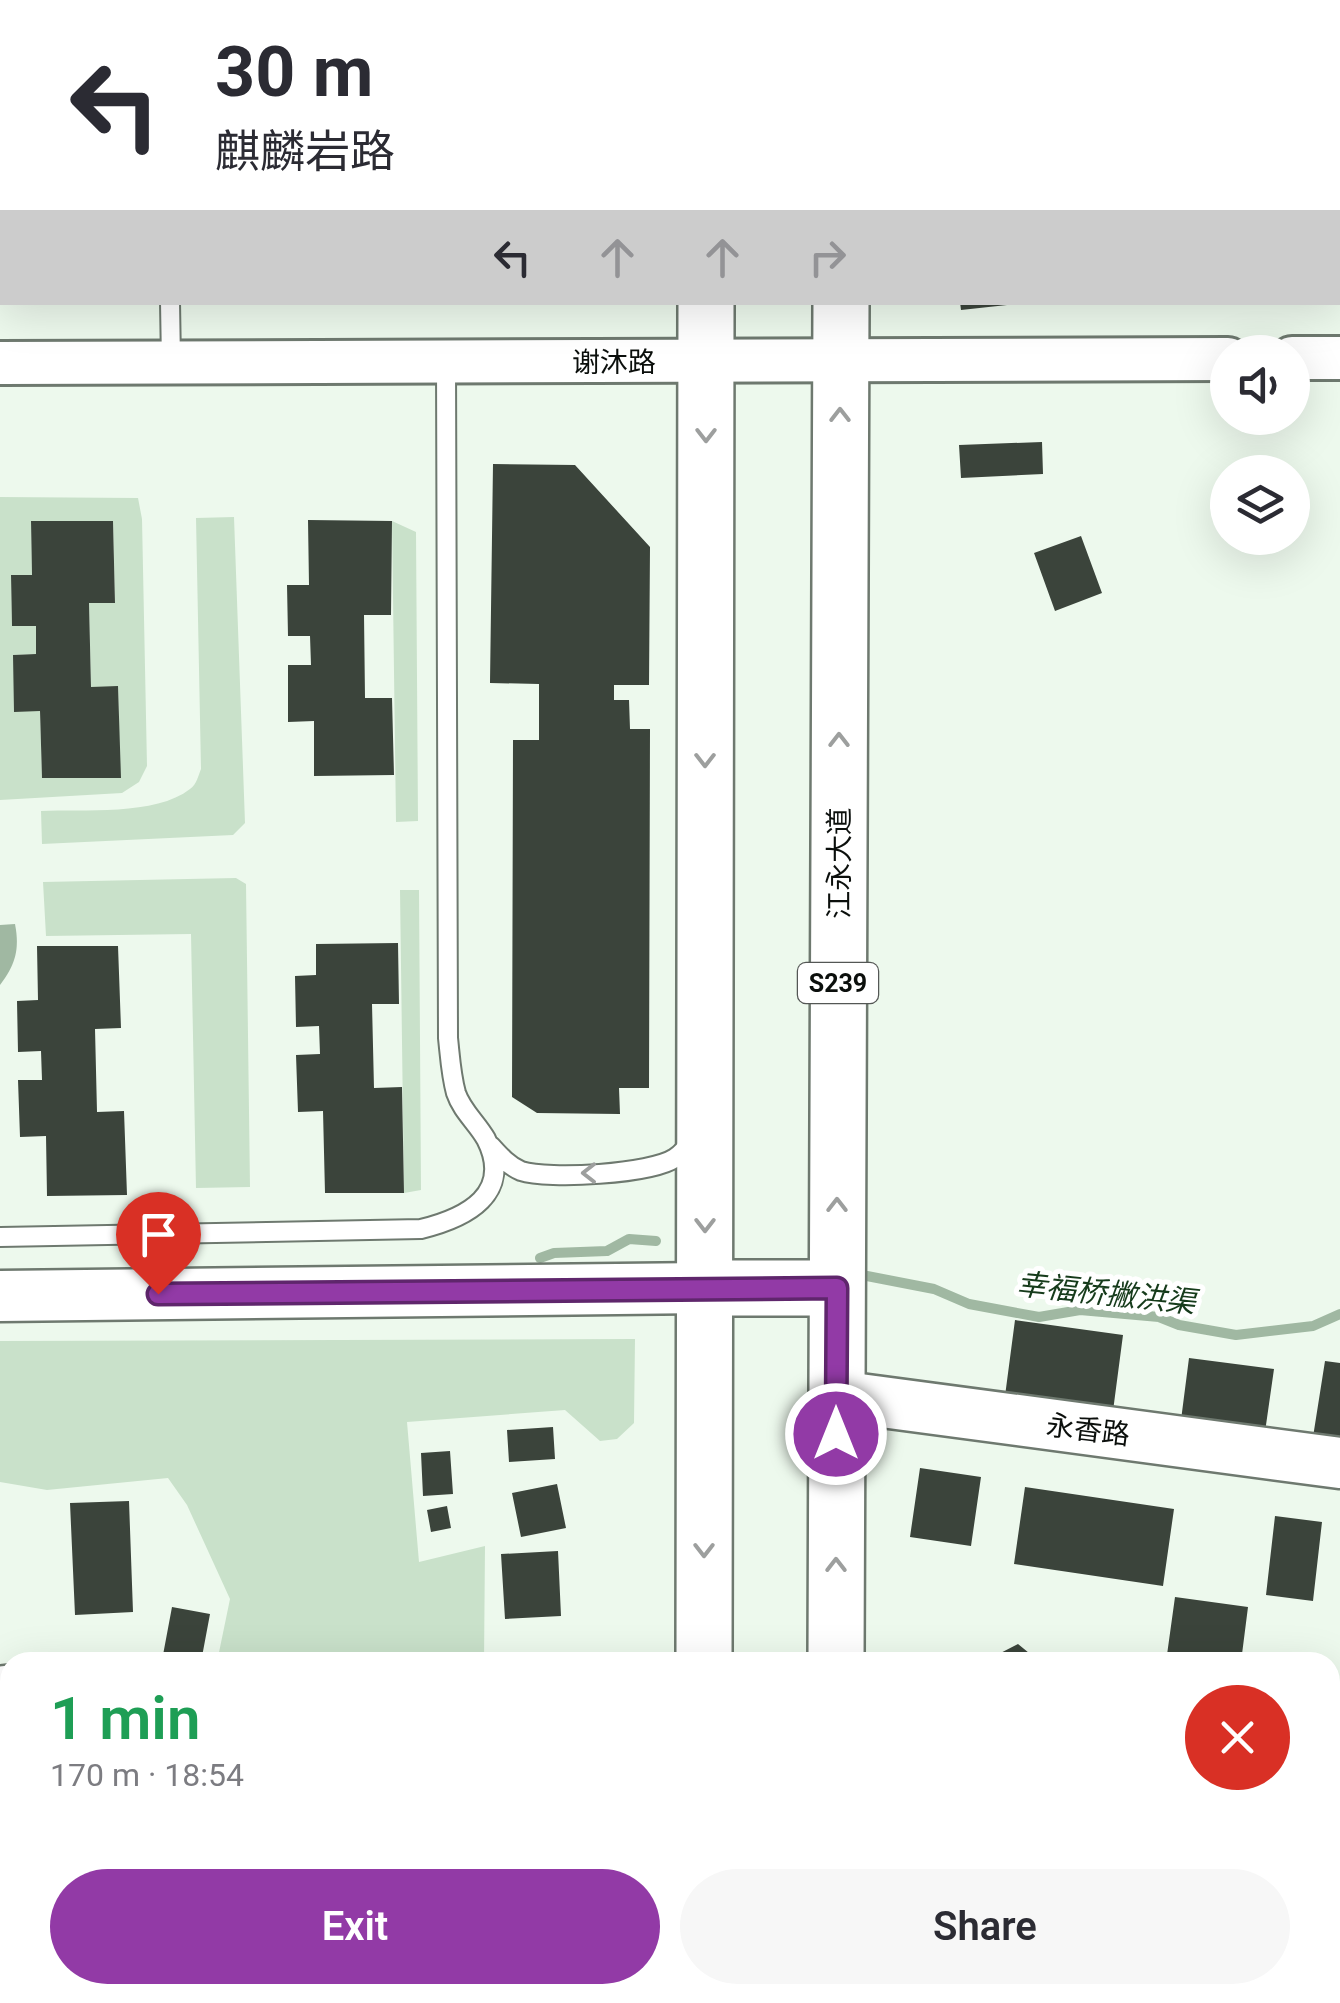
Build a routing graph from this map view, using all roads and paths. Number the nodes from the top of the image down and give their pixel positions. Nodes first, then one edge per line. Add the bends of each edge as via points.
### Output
1 (170, 305) edge
2 (706, 305) edge
3 (841, 305) edge
4 (1310, 358) edge
5 (1340, 358) edge
6 (1210, 359) edge
7 (840, 361) junction
8 (446, 362) junction
9 (706, 362) junction
10 (0, 363) edge
11 (171, 363) junction
12 (705, 1088) junction
13 (488, 1142) junction
14 (0, 1237) edge
15 (705, 1288) junction
16 (837, 1288) junction
17 (0, 1296) edge
18 (837, 1396) junction
19 (1340, 1463) edge
20 (704, 1652) edge
21 (836, 1652) edge

1 - 11 lane
2 - 9 main road
3 - 7 main road, 江永大道 / S239
4 - 5 street
6 - 7 street, 谢沐路
7 - 9 street, 谢沐路
16 -> 7 main road, 江永大道 / S239
8 - 9 street, 谢沐路
8 - 11 street, 谢沐路
8 - 13 lane via 448,1038 457,1095
9 -> 12 main road
10 - 11 street, 谢沐路
12 -> 13 lane via 692,1140 676,1158 654,1167 620,1173 521,1170
12 -> 15 main road
13 - 14 lane via 491,1188 471,1212 421,1229
15 - 16 main road
15 - 17 main road
15 -> 20 main road
16 - 18 main road, 江永大道 / S239
18 - 19 main road, 永香路
21 -> 18 main road, 江永大道 / S239

